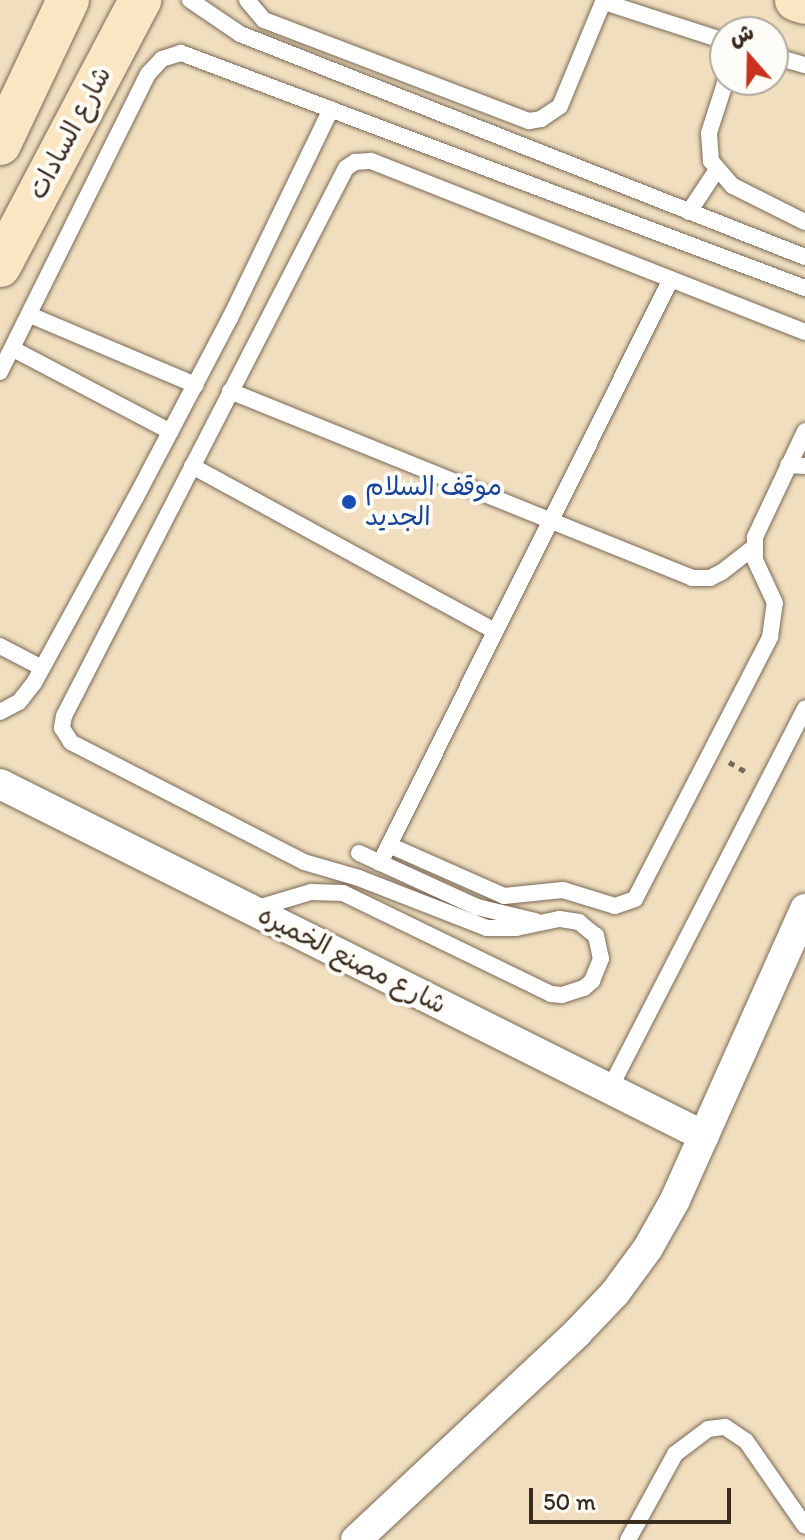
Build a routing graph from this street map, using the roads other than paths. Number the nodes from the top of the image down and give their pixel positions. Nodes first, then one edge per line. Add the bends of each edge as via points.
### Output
1 (68, 0) edge
2 (140, 0) edge
3 (190, 0) edge
4 (247, 0) edge
5 (796, 0) edge
6 (604, 1) edge
7 (805, 3) edge
8 (709, 36) edge
9 (721, 96) edge
10 (331, 109) junction
11 (2, 136) edge
12 (716, 171) junction
13 (689, 212) junction
14 (805, 222) edge
15 (805, 257) edge
16 (0, 266) edge
17 (671, 279) junction
18 (805, 288) edge
19 (30, 315) junction
20 (805, 332) edge
21 (13, 349) junction
22 (0, 372) edge
23 (196, 385) junction
24 (230, 391) junction
25 (171, 432) junction
26 (804, 437) edge
27 (192, 466) junction
28 (796, 466) edge
29 (551, 519) junction
30 (753, 548) junction
31 (495, 631) junction
32 (0, 646) edge
33 (42, 668) junction
34 (805, 708) edge
35 (0, 712) edge
36 (0, 784) edge
37 (389, 845) junction
38 (359, 853) dead end
39 (380, 863) junction
40 (450, 896) junction
41 (805, 909) edge
42 (251, 910) junction
43 (442, 912) junction
44 (544, 922) junction
45 (609, 1090) junction
46 (704, 1136) junction
47 (805, 1526) edge
48 (356, 1540) edge
49 (628, 1540) edge

1 - 11 street
2 - 16 street, شارع السادات
3 - 13 lane via 240,34
4 - 6 lane via 264,20 529,121 560,106
5 - 7 street
6 - 8 lane
9 - 12 lane via 707,143
10 - 18 lane
10 - 19 lane via 192,55 162,59 148,74
10 - 23 lane
12 - 13 lane
12 - 14 lane via 733,186
13 - 15 lane
17 - 20 lane
17 - 24 lane via 371,161 355,162 340,177
17 - 29 lane
19 - 21 lane
19 - 23 lane
21 - 22 lane
21 - 25 lane
23 - 25 lane
24 - 27 lane
24 - 29 lane
25 - 33 lane
26 - 28 lane
27 - 31 lane
27 - 43 lane via 64,716 65,736 304,862
28 - 30 lane via 760,522
29 - 30 lane via 692,578 710,578
29 - 31 lane
30 - 37 lane via 775,603 774,626 640,893 622,906 563,890 504,896
31 - 37 lane
32 - 33 lane
33 - 35 lane via 26,695
34 - 45 lane
36 - 42 street, شارع مصنع الخميره
37 - 39 lane
38 - 39 lane
39 - 40 lane
40 - 43 lane
40 - 44 lane
41 - 46 street
42 - 44 lane via 311,892 343,893 551,994 584,988 601,959 596,936 569,919
42 - 45 street, شارع مصنع الخميره
43 - 44 lane via 487,928
45 - 46 street, شارع مصنع الخميره
46 - 48 street via 648,1248 615,1293
47 - 49 lane via 746,1441 725,1427 708,1429 675,1454

